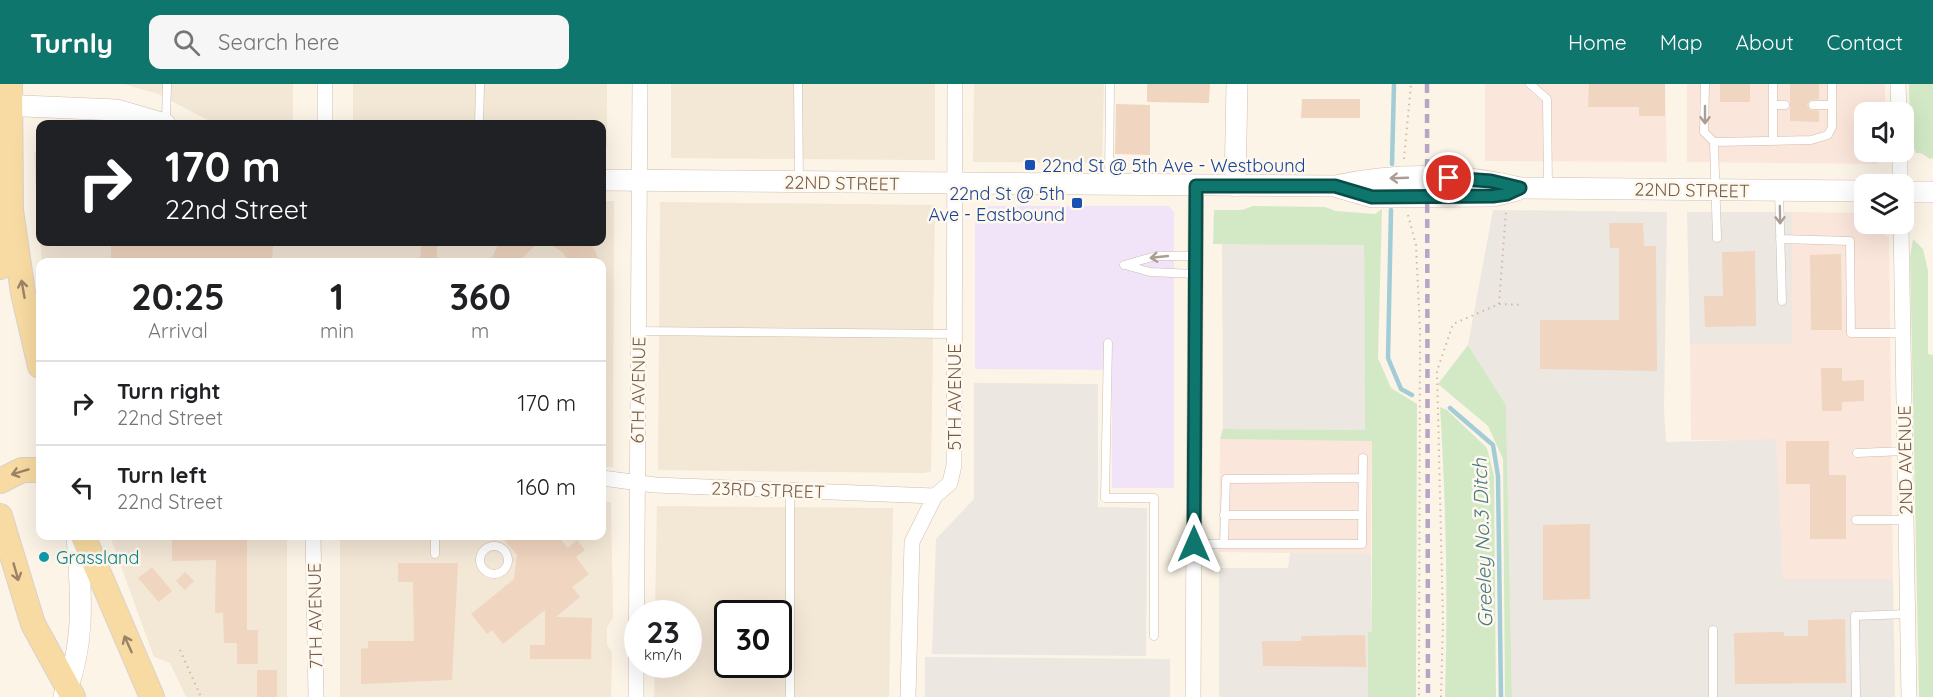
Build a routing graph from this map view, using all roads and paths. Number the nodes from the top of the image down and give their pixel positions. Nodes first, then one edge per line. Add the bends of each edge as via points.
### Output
1 (167, 84) edge
2 (325, 84) edge
3 (480, 84) edge
4 (640, 84) edge
5 (798, 84) edge
6 (955, 84) edge
7 (1110, 84) edge
8 (1237, 84) edge
9 (1411, 84) edge
10 (1530, 84) edge
11 (1705, 84) edge
12 (1773, 84) edge
13 (1832, 84) edge
14 (1898, 84) edge
15 (6, 98) edge
16 (1899, 102) edge
17 (1773, 105) junction
18 (1785, 105) dead end
19 (1813, 105) dead end
20 (1832, 105) junction
21 (151, 120) edge
22 (165, 120) edge
23 (325, 120) edge
24 (479, 120) edge
25 (1773, 140) junction
26 (1714, 142) junction
27 (606, 180) edge
28 (639, 181) junction
29 (799, 183) junction
30 (5, 184) edge
31 (954, 185) junction
32 (1109, 186) junction
33 (1196, 186) junction
34 (1235, 186) junction
35 (1405, 187) junction
36 (1548, 189) junction
37 (1716, 190) junction
38 (1514, 191) junction
39 (1779, 191) junction
40 (1854, 191) edge
41 (1914, 192) edge
42 (1933, 192) edge
43 (10, 210) junction
44 (1901, 234) edge
45 (1717, 238) dead end
46 (1780, 239) junction
47 (1196, 256) junction
48 (0, 267) edge
49 (1196, 274) junction
50 (1782, 301) dead end
51 (1499, 304) junction
52 (1522, 305) dead end
53 (639, 331) junction
54 (1903, 333) junction
55 (954, 334) junction
56 (1108, 343) dead end
57 (36, 349) edge
58 (1905, 451) junction
59 (1857, 453) dead end
60 (1363, 458) dead end
61 (36, 470) edge
62 (606, 478) edge
63 (1362, 478) junction
64 (0, 480) edge
65 (636, 482) junction
66 (790, 492) junction
67 (935, 496) junction
68 (1224, 515) junction
69 (1362, 515) junction
70 (0, 516) edge
71 (1856, 520) dead end
72 (1906, 520) junction
73 (77, 540) edge
74 (85, 540) edge
75 (313, 540) edge
76 (435, 540) edge
77 (1194, 544) junction
78 (1224, 544) junction
79 (435, 554) dead end
80 (1907, 614) junction
81 (1713, 630) dead end
82 (1154, 636) dead end
83 (180, 650) dead end
84 (68, 694) edge
85 (152, 697) edge
86 (201, 697) edge
87 (316, 697) edge
88 (636, 697) edge
89 (790, 697) edge
90 (908, 697) edge
91 (1193, 697) edge
92 (1419, 697) edge
93 (1441, 697) edge
94 (1713, 697) edge
95 (1856, 697) edge
96 (1909, 697) edge

1 - 22 lane
2 - 23 street
3 - 24 lane
4 - 28 street, 6TH AVENUE
5 - 29 lane
6 - 31 street, 5TH AVENUE
7 - 32 lane
8 - 34 street
9 - 35 path
10 - 36 lane via 1547,99
11 -> 26 lane via 1704,132
12 - 17 lane
13 - 20 lane
14 - 16 street
15 - 21 street via 117,110
15 - 30 main road
17 - 18 lane
17 - 25 lane
19 - 20 lane
20 - 25 lane via 1828,135 1811,140
25 - 26 lane
26 - 37 lane
27 - 28 street, 22ND STREET
28 - 29 street, 22ND STREET
28 - 53 street, 6TH AVENUE
29 - 31 street, 22ND STREET
30 - 43 main road
31 - 32 street, 22ND STREET
31 - 55 street, 5TH AVENUE
32 - 33 street, 22ND STREET
33 - 34 street, 22ND STREET
33 - 47 street
34 - 35 street, 22ND STREET via 1335,186 1371,178
35 - 38 street, 22ND STREET via 1491,181
35 - 92 path via 1416,245 1420,330
36 - 37 street, 22ND STREET
36 - 38 street, 22ND STREET
37 - 39 street, 22ND STREET
37 - 45 lane
38 - 51 path
39 - 40 street, 22ND STREET
39 -> 46 lane
41 - 42 street
43 - 48 main road
57 -> 43 main road
44 - 54 street, 2ND AVENUE
46 - 50 lane
46 - 54 lane via 1850,241 1851,333
47 - 49 street
47 -> 49 lane via 1156,256 1124,265 1150,272
49 - 77 street
51 - 52 path
51 - 93 path via 1453,324 1437,370
53 - 55 lane
53 - 65 street, 6TH AVENUE
54 - 58 street, 2ND AVENUE
55 - 67 street, 5TH AVENUE via 954,465 951,483
56 - 82 lane via 1105,498 1154,498
58 - 59 lane
58 - 72 street, 2ND AVENUE
60 - 63 lane
61 -> 64 main road via 22,470
62 - 65 street, 23RD STREET
63 - 68 lane via 1226,479
63 - 69 lane
65 - 66 street, 23RD STREET
65 - 88 street, 6TH AVENUE
66 - 67 street, 23RD STREET
66 - 89 lane
67 - 90 street, 5TH AVENUE via 912,542
68 - 69 lane
68 - 78 lane
69 - 78 lane via 1362,544
70 -> 84 main road via 33,624
71 - 72 lane
72 - 80 street, 2ND AVENUE
73 - 84 street via 81,624
85 -> 74 main road
75 - 87 street, 7TH AVENUE
76 - 79 lane
77 - 78 lane
77 - 91 street
80 - 95 lane via 1855,616
80 - 96 street, 2ND AVENUE
81 - 94 lane
83 - 86 path

